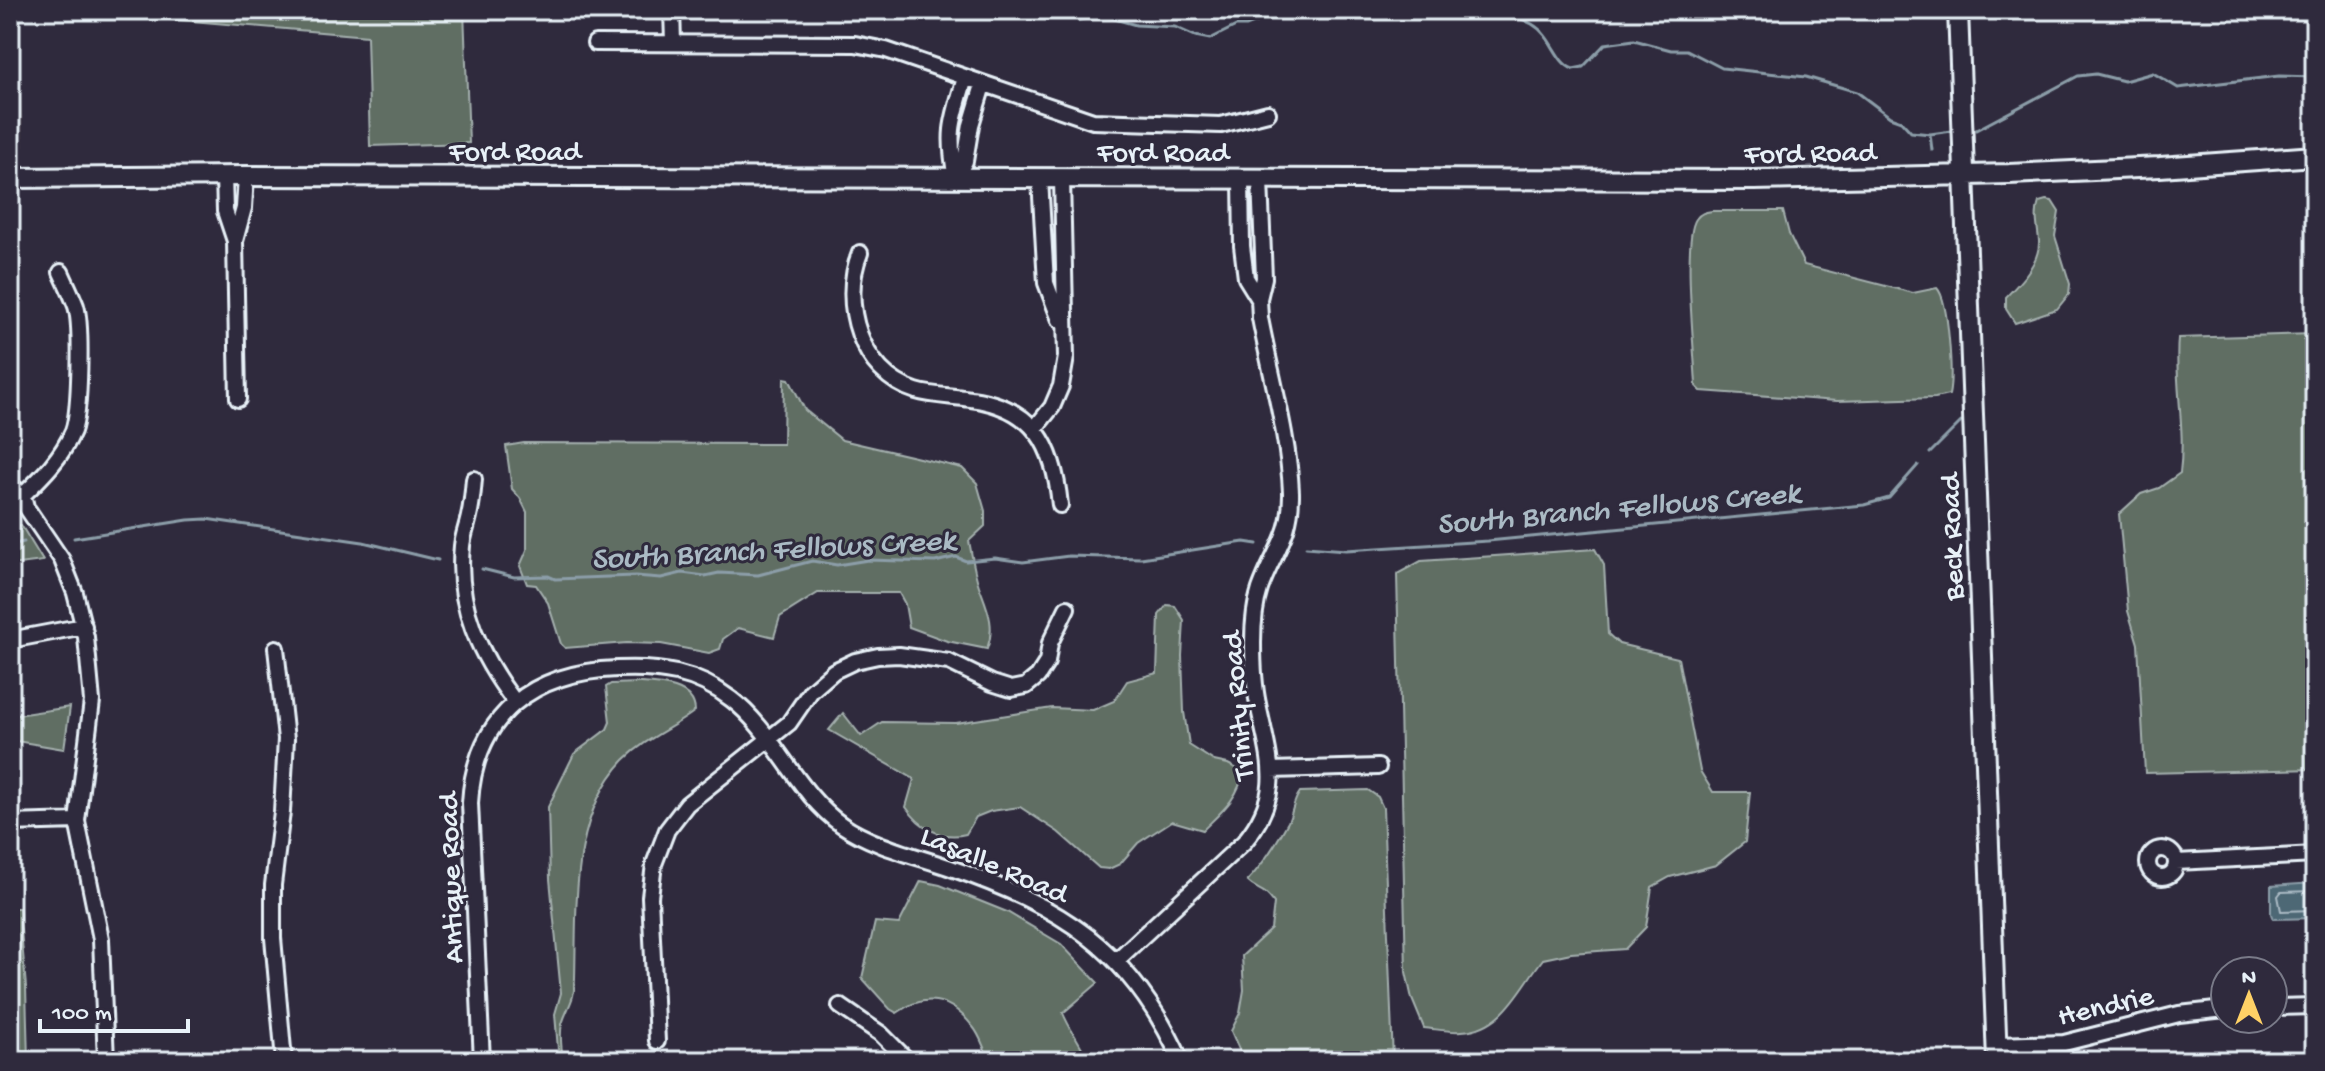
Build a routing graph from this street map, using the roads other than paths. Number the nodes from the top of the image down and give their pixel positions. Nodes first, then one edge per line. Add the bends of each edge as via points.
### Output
1 (672, 10) edge
2 (1958, 10) edge
3 (673, 42) junction
4 (595, 43) dead end
5 (965, 78) junction
6 (983, 85) junction
7 (1268, 113) dead end
8 (2315, 156) edge
9 (1965, 175) junction
10 (224, 176) junction
11 (246, 176) junction
12 (10, 178) edge
13 (956, 178) junction
14 (1040, 179) junction
15 (1062, 179) junction
16 (1241, 180) junction
17 (1260, 180) junction
18 (235, 241) junction
19 (860, 253) dead end
20 (1063, 266) junction
21 (1044, 267) junction
22 (61, 272) dead end
23 (1259, 299) junction
24 (1065, 332) junction
25 (238, 399) dead end
26 (1035, 428) junction
27 (474, 479) dead end
28 (10, 485) edge
29 (23, 495) junction
30 (1060, 505) dead end
31 (1067, 608) dead end
32 (84, 626) junction
33 (10, 640) edge
34 (276, 648) dead end
35 (515, 702) junction
36 (767, 738) junction
37 (1378, 767) dead end
38 (1271, 770) junction
39 (77, 821) junction
40 (10, 823) edge
41 (2315, 855) edge
42 (2176, 862) dead end
43 (1117, 960) junction
44 (840, 1006) dead end
45 (2315, 1006) edge
46 (2289, 1007) edge
47 (2209, 1011) edge
48 (657, 1041) dead end
49 (1997, 1053) edge
50 (106, 1061) edge
51 (284, 1061) edge
52 (482, 1061) edge
53 (908, 1061) edge
54 (1181, 1061) edge

1 - 3 street
2 - 9 main road, Beck Road
3 - 4 street
3 - 5 street via 855,44
5 - 6 street
5 - 13 street via 951,124
6 - 7 street via 1106,123 1221,125
6 - 13 street
8 - 9 main road, Ford Road
9 - 17 main road, Ford Road via 1725,181
9 - 49 main road, Beck Road
10 - 11 main road, Ford Road
10 - 12 main road, Ford Road
10 - 18 street via 225,211
11 - 13 main road, Ford Road
11 - 18 street
13 - 14 main road, Ford Road
14 - 15 main road, Ford Road
14 - 21 street
15 - 16 main road, Ford Road
15 - 20 street
16 - 17 main road, Ford Road
16 - 23 street, Trinity Road via 1246,278
17 - 23 street, Trinity Road via 1264,278
18 - 25 street
19 - 26 street via 852,272 853,318 872,358 890,377 914,391 999,406
20 - 21 street
20 - 24 street
21 - 24 street
22 - 29 street via 77,309 78,408 60,455
23 - 38 street, Trinity Road via 1291,493 1284,541 1261,587 1253,625 1255,684
24 - 26 street via 1061,386
26 - 30 street via 1057,471
27 - 35 street via 462,543 465,602 491,671
28 - 29 street
29 - 32 street via 62,560
31 - 36 street via 1047,662 1026,686 1011,689 949,662 878,656 834,671 811,691 789,723
32 - 33 street
32 - 39 street via 92,701
34 - 51 street via 286,739 273,938
35 - 36 street, Antique Road via 571,674 663,669 685,673 718,690
35 - 52 street, Antique Road via 481,749 470,787
36 - 43 street, Lasalle Road via 823,810 842,825 1050,909
36 - 48 street via 687,804 660,845 650,897
37 - 38 street
38 - 43 street, Trinity Road via 1267,800 1252,832
39 - 40 street
39 - 50 street via 101,939
41 - 42 street
43 - 54 street, Lasalle Road via 1150,1004
44 - 53 street via 881,1034
45 - 46 street
47 - 49 street, Hendrie

